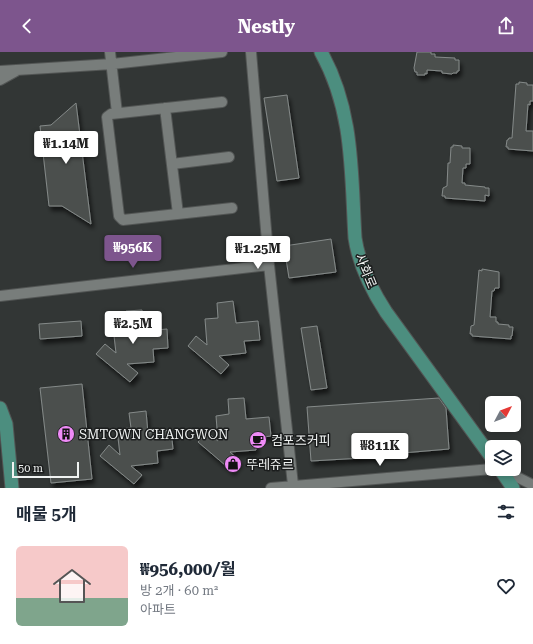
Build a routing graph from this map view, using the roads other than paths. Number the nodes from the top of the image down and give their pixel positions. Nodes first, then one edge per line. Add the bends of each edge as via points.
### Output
1 (110, 52) edge
2 (222, 52) edge
3 (251, 52) edge
4 (321, 52) edge
5 (0, 63) edge
6 (112, 64) junction
7 (18, 70) junction
8 (0, 71) edge
9 (0, 80) edge
10 (222, 102) dead end
11 (165, 108) junction
12 (117, 113) junction
13 (229, 157) dead end
14 (172, 164) junction
15 (232, 208) dead end
16 (178, 214) junction
17 (269, 265) junction
18 (0, 296) edge
19 (0, 408) edge
20 (485, 448) edge
21 (0, 450) edge
22 (485, 470) edge
23 (505, 476) edge
24 (514, 476) edge
25 (293, 485) junction
26 (533, 485) edge
27 (3, 488) edge
28 (12, 488) edge
29 (271, 488) edge
30 (513, 488) edge

1 - 6 street
2 - 6 street
3 - 17 street
4 - 20 main road, 사화로 via 337,89 347,123 355,238 364,272 386,312
5 - 7 street
6 - 7 street
6 - 12 street
7 - 8 street
7 - 9 street
10 - 11 street
11 - 12 street
11 - 14 street
12 - 16 street via 107,117 119,216 123,220
13 - 14 street
14 - 16 street
15 - 16 street
17 - 18 street
17 - 25 street
19 - 28 main road via 6,424
21 - 27 main road
22 - 25 street
23 - 30 main road
24 - 26 street
25 - 29 street

